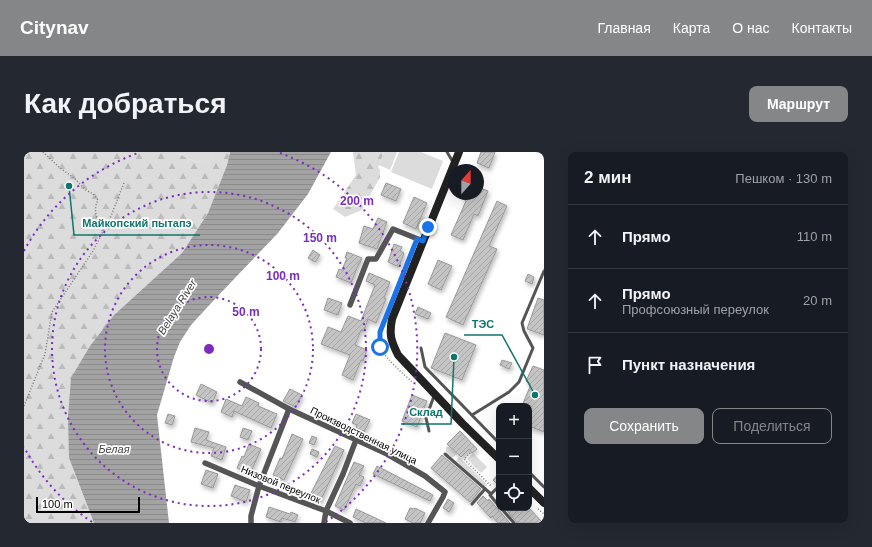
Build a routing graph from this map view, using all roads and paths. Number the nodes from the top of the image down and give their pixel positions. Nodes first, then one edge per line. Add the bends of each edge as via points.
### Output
1 (43, 152) edge
2 (447, 152) edge
3 (459, 152) edge
4 (454, 164) joint
5 (448, 179) edge
6 (124, 183) dead end
7 (103, 232) junction
8 (423, 241) junction
9 (544, 271) edge
10 (350, 305) dead end
11 (385, 320) dead end
12 (421, 348) dead end
13 (240, 382) dead end
14 (416, 386) dead end
15 (435, 394) junction
16 (24, 406) edge
17 (289, 409) junction
18 (472, 415) junction
19 (429, 431) dead end
20 (356, 440) junction
21 (496, 440) edge
22 (470, 453) dead end
23 (445, 454) dead end
24 (496, 456) edge
25 (205, 463) dead end
26 (532, 475) edge
27 (544, 480) edge
28 (541, 484) junction
29 (259, 486) junction
30 (544, 487) edge
31 (485, 489) junction
32 (495, 490) joint
33 (532, 491) edge
34 (491, 494) junction
35 (496, 502) edge
36 (544, 503) edge
37 (472, 504) dead end
38 (504, 511) edge
39 (326, 512) junction
40 (251, 523) edge
41 (324, 523) edge
42 (350, 523) edge
43 (428, 523) edge
44 (514, 523) edge

1 - 7 path via 94,194 98,200 96,217
2 - 4 lane
3 - 4 main road
5 - 8 main road
6 - 7 path
7 - 16 path via 52,312 45,354
8 - 10 street via 393,229 376,260 368,259
8 - 15 main road via 392,319 390,331 398,355
9 - 18 lane via 522,323 532,348 519,382 509,392
11 - 14 path via 380,332 380,347
12 - 18 lane via 425,367
13 - 17 street, Производственная улица
15 - 19 lane via 426,418
15 - 24 main road
17 - 20 street, Производственная улица
17 - 29 street
18 - 21 lane
20 - 39 street
20 - 43 street, Производственная улица via 425,476 445,492
22 - 32 path via 464,459
23 - 31 lane
25 - 29 street, Низовой переулок
26 - 28 lane
27 - 28 lane
28 - 30 lane
29 - 39 street, Низовой переулок
29 - 40 street
31 - 34 lane
31 - 37 lane
32 - 34 lane
33 - 36 main road
34 - 35 lane
38 - 44 lane
39 - 41 street
39 - 42 street, Низовой переулок

